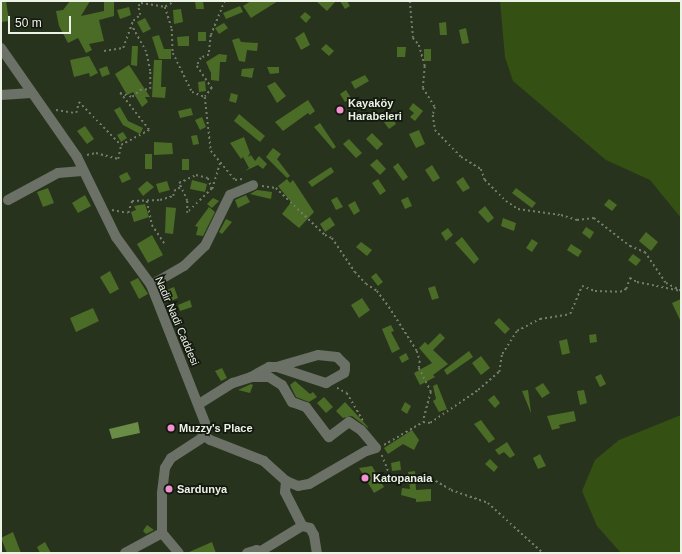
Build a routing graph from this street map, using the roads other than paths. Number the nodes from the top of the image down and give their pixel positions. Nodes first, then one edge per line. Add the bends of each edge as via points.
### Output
1 (1, 48) edge
2 (32, 93) junction
3 (1, 95) edge
4 (82, 171) junction
5 (253, 185) road end
6 (8, 200) dead end
7 (151, 285) junction
8 (277, 367) junction
9 (250, 377) junction
10 (199, 404) junction
11 (204, 435) junction
12 (286, 481) junction
13 (302, 526) junction
14 (162, 533) junction
15 (261, 552) edge
16 (125, 553) edge
17 (179, 553) edge
18 (247, 553) edge
19 (317, 553) edge

1 - 2 street, Nadir Nadi Caddesi
2 - 3 street
2 - 4 street, Nadir Nadi Caddesi via 77,157
4 - 6 street via 58,174
4 - 7 street, Nadir Nadi Caddesi via 116,237
5 - 7 street via 230,195 205,246 184,266
7 - 10 street, Nadir Nadi Caddesi
8 - 8 street via 326,383 345,369 345,365 337,357 318,354
8 - 9 street via 269,367
9 - 10 street via 233,383
9 - 12 street via 269,377 276,380 292,402 306,407 329,437 349,422 361,430 376,448 366,451 309,484 298,486
10 - 11 street, Nadir Nadi Caddesi via 205,423
11 - 12 street via 210,440 264,461
11 - 14 street via 194,445 171,458 165,468
12 - 13 street via 285,492
13 - 15 street
13 - 19 street via 310,528 314,534
14 - 16 street
14 - 17 street
15 - 18 street

